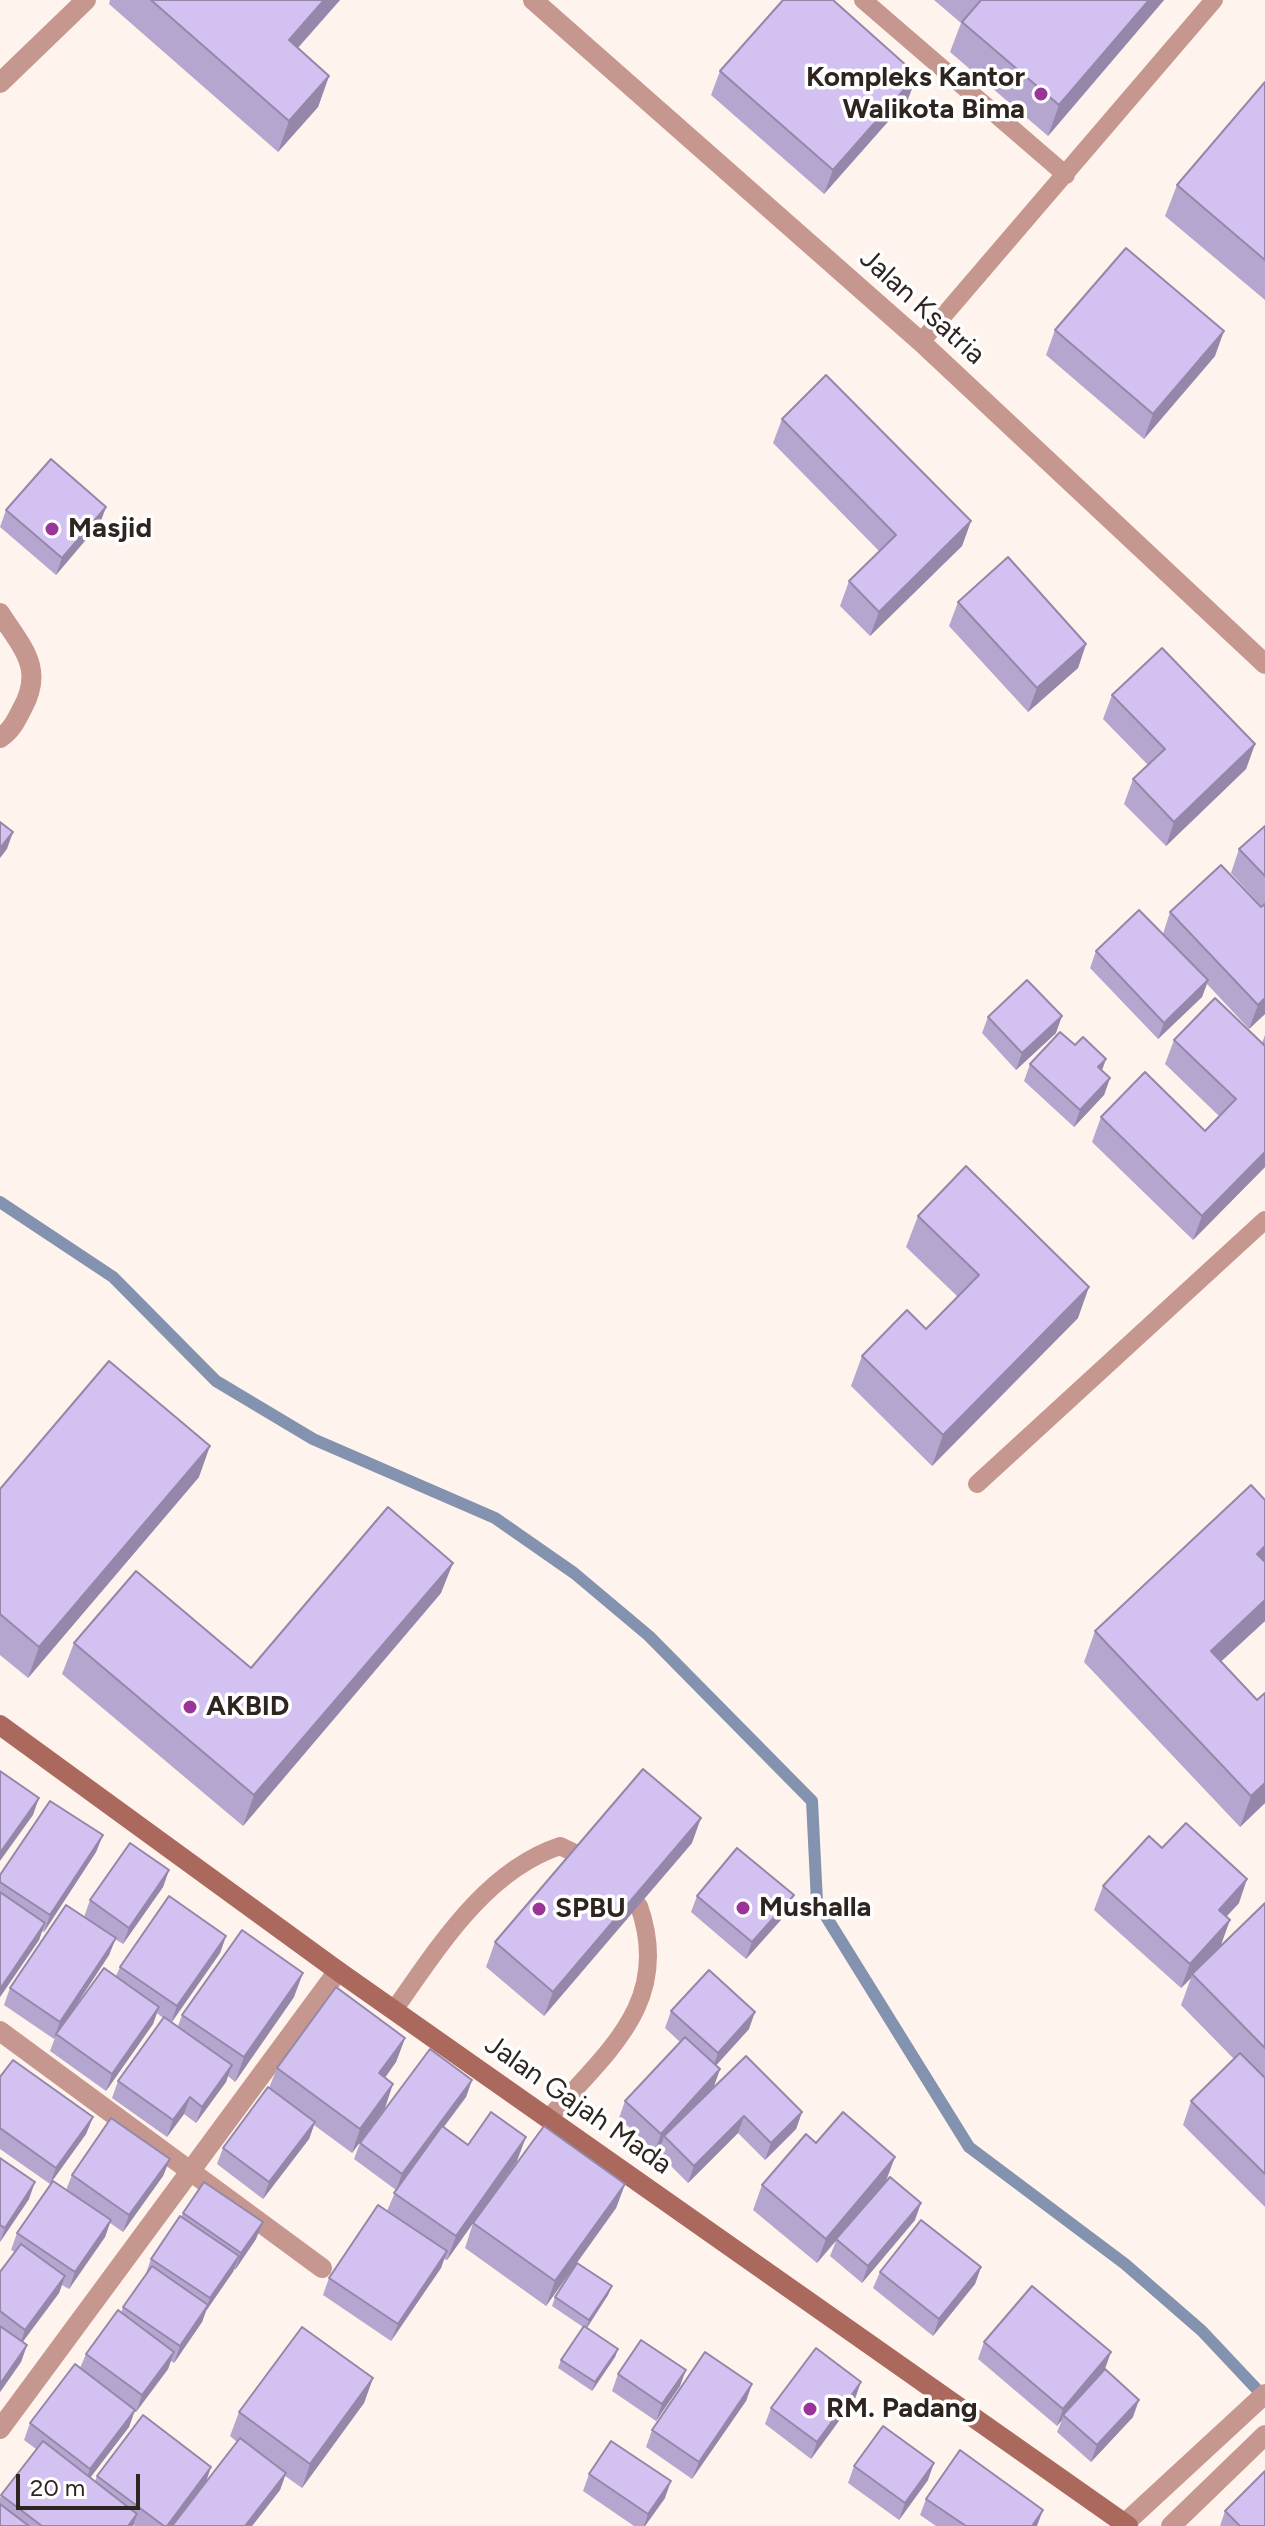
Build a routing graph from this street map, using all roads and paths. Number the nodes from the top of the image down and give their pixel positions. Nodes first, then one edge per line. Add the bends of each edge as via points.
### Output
1 (86, 0) edge
2 (533, 0) edge
3 (863, 0) edge
4 (1214, 0) edge
5 (0, 83) edge
6 (1066, 175) junction
7 (921, 342) junction
8 (0, 613) edge
9 (1265, 664) edge
10 (0, 738) edge
11 (1265, 1220) edge
12 (977, 1484) dead end
13 (0, 1725) edge
14 (581, 1856) edge
15 (639, 1906) edge
16 (338, 1971) junction
17 (394, 2010) junction
18 (2, 2038) edge
19 (548, 2119) junction
20 (188, 2171) junction
21 (322, 2268) dead end
22 (1265, 2394) edge
23 (0, 2429) edge
24 (1260, 2440) edge
25 (1124, 2525) edge
26 (1171, 2526) edge

1 - 5 street
2 - 7 street, Jalan Ksatria
3 - 6 lane
4 - 6 lane
6 - 7 lane
7 - 9 street, Jalan Ksatria
8 - 10 street via 33,670 33,689 10,732
11 - 12 lane
13 - 16 main road, Jalan Gajah Mada
14 - 17 lane via 560,1846 505,1875 432,1955
15 - 19 lane via 649,1955 641,2004
16 - 17 main road, Jalan Gajah Mada
16 - 20 street
17 - 19 main road, Jalan Gajah Mada
18 - 20 street
19 - 25 main road, Jalan Gajah Mada
20 - 21 street
20 - 23 street
22 - 25 street
24 - 26 street

